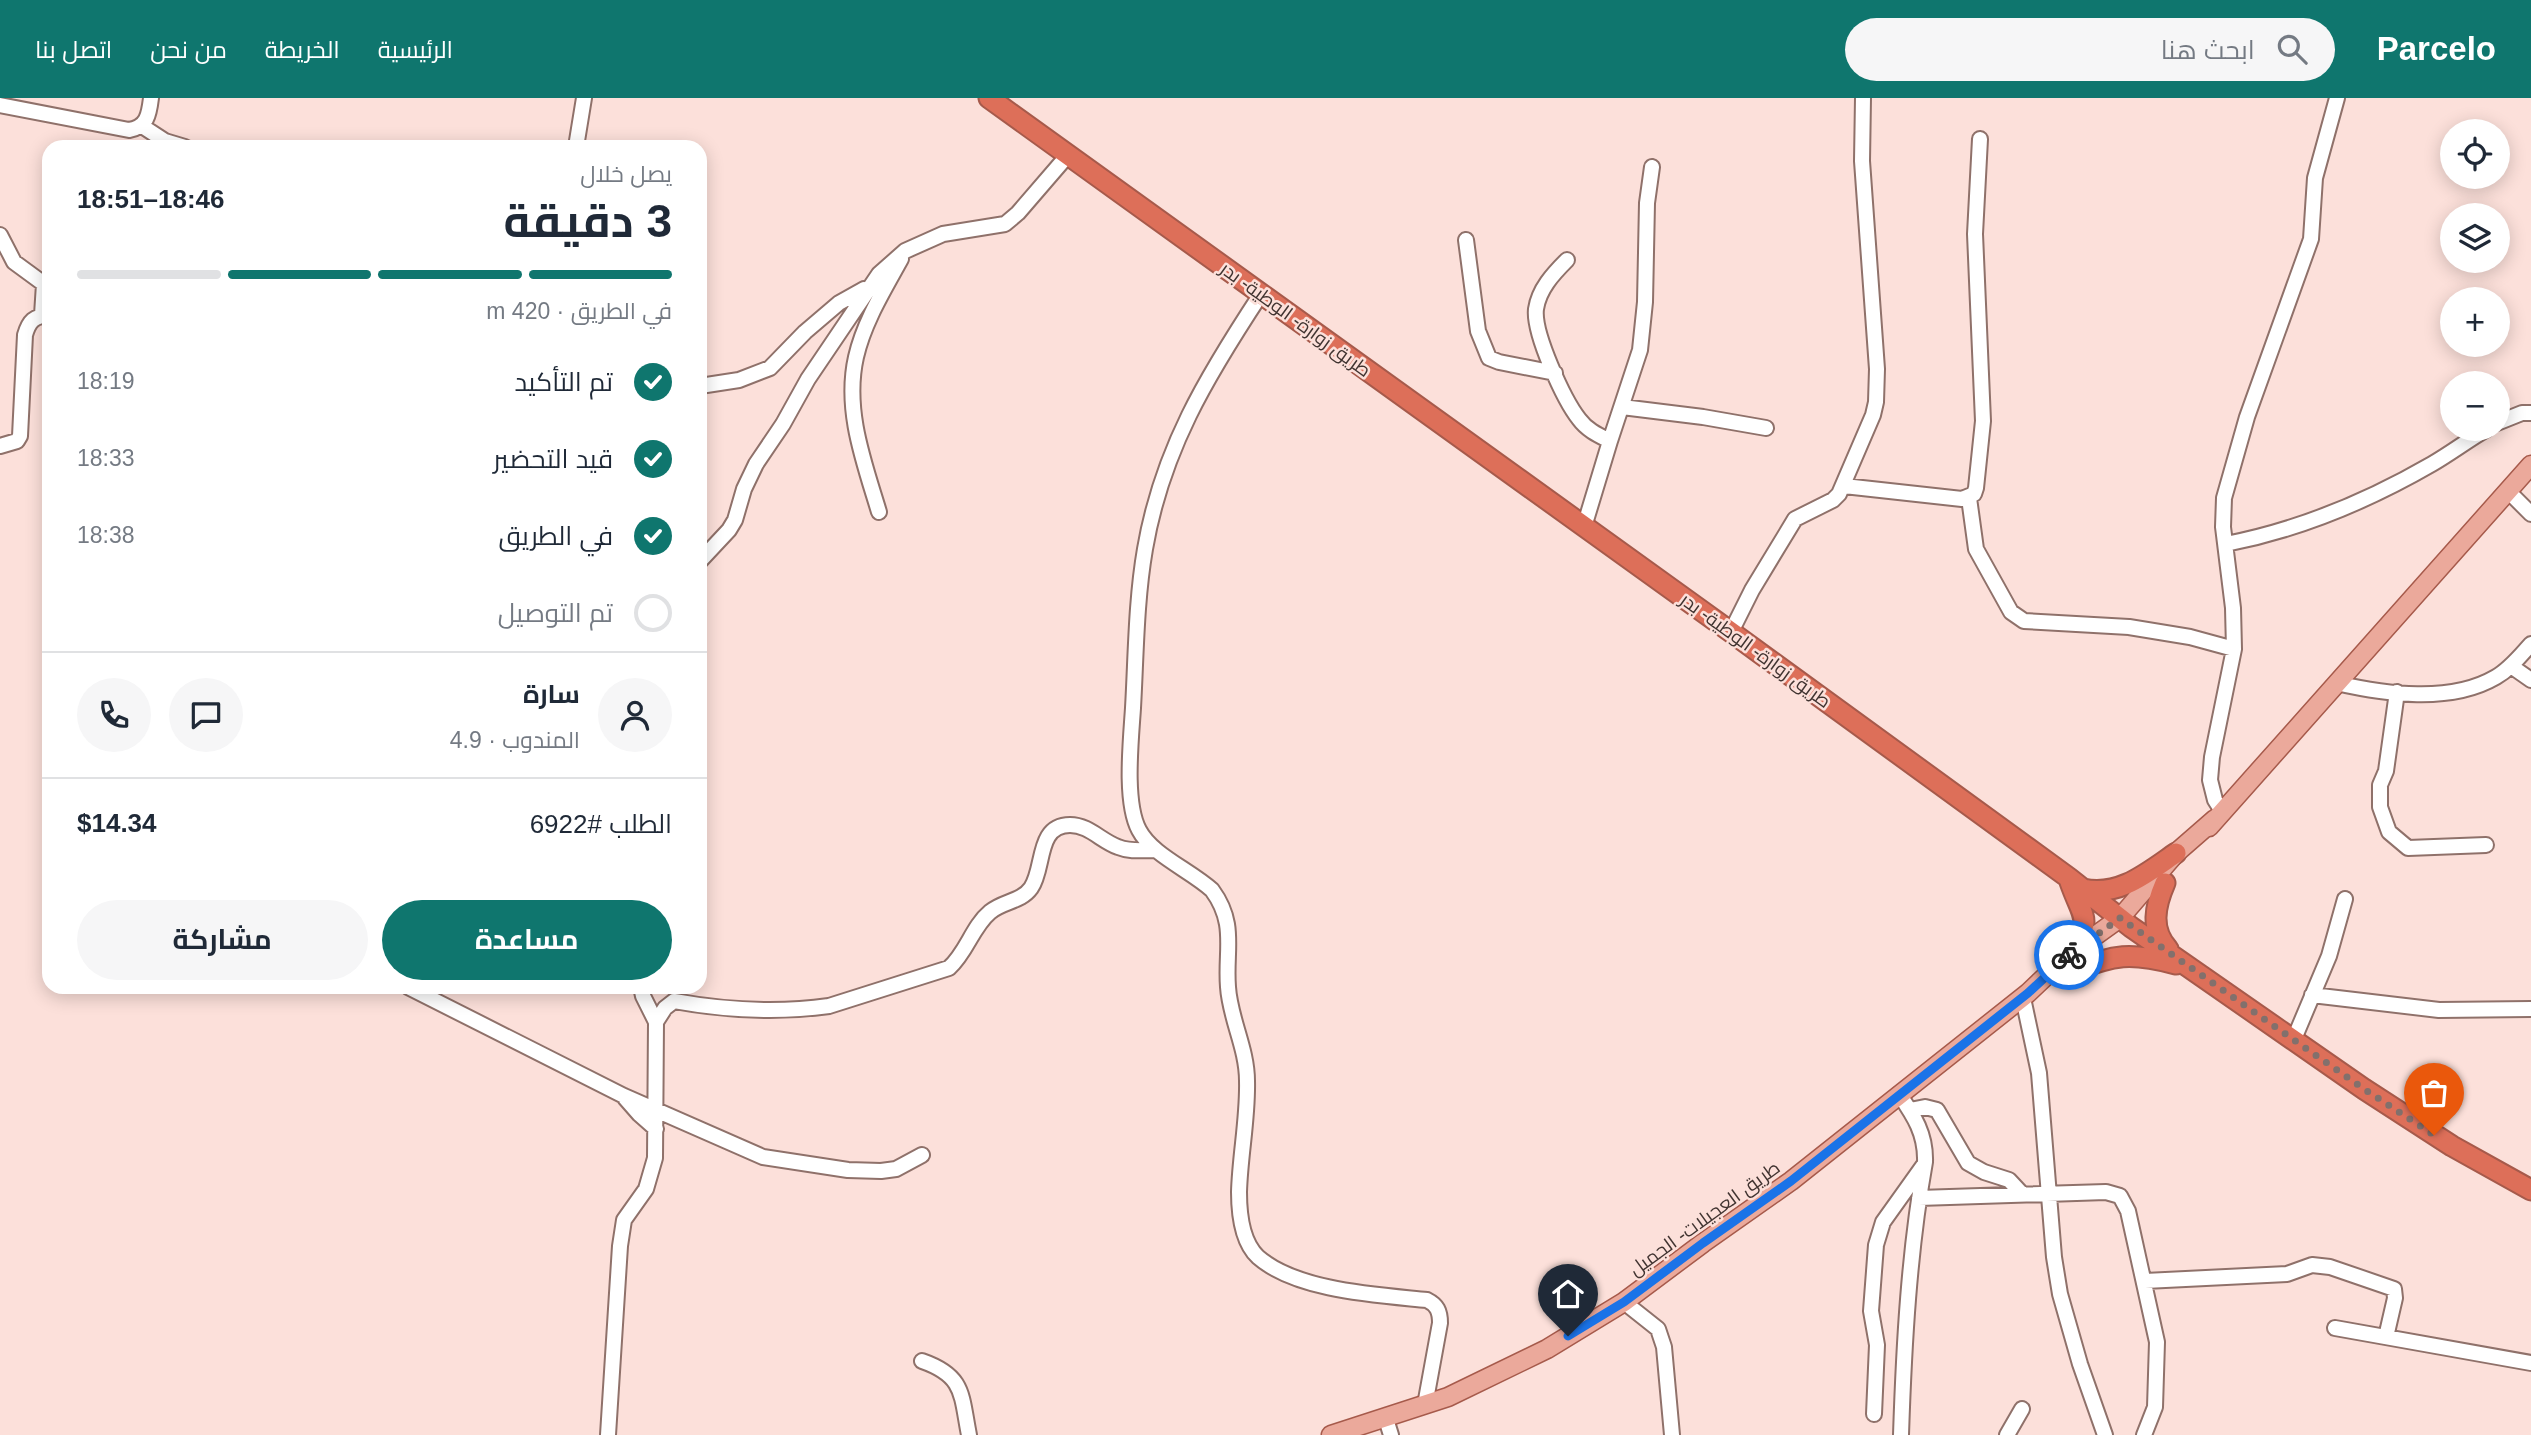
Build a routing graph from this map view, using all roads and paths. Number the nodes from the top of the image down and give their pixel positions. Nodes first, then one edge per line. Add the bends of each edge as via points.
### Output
1 (151, 98) edge
2 (584, 98) edge
3 (989, 98) edge
4 (1863, 98) edge
5 (2337, 98) edge
6 (0, 105) edge
7 (142, 126) junction
8 (1980, 139) dead end
9 (159, 140) edge
10 (577, 140) edge
11 (1068, 155) junction
12 (1652, 167) dead end
13 (0, 235) edge
14 (1466, 240) dead end
15 (905, 251) junction
16 (1567, 260) dead end
17 (42, 283) edge
18 (869, 286) junction
19 (1261, 294) junction
20 (42, 316) edge
21 (1555, 373) junction
22 (707, 385) edge
23 (1622, 407) junction
24 (2531, 413) edge
25 (2510, 418) edge
26 (1766, 428) dead end
27 (1609, 441) junction
28 (2468, 441) edge
29 (0, 446) edge
30 (2531, 465) edge
31 (1844, 486) junction
32 (2508, 491) junction
33 (1969, 498) junction
34 (880, 512) dead end
35 (2531, 514) edge
36 (1584, 527) junction
37 (2225, 544) junction
38 (707, 554) edge
39 (1731, 632) junction
40 (2531, 644) edge
41 (2234, 649) junction
42 (2511, 666) junction
43 (2531, 680) edge
44 (2336, 683) junction
45 (2397, 692) junction
46 (2219, 815) junction
47 (2486, 845) dead end
48 (1155, 850) junction
49 (2176, 853) junction
50 (2076, 883) junction
51 (2165, 883) junction
52 (2345, 899) dead end
53 (2124, 921) junction
54 (2182, 962) junction
55 (2064, 965) junction
56 (422, 994) edge
57 (643, 994) edge
58 (648, 994) edge
59 (2312, 995) junction
60 (2025, 996) junction
61 (674, 1002) junction
62 (2531, 1009) edge
63 (656, 1022) junction
64 (2294, 1039) junction
65 (1899, 1094) junction
66 (624, 1096) junction
67 (656, 1109) junction
68 (1910, 1110) junction
69 (656, 1129) junction
70 (922, 1155) dead end
71 (1925, 1161) junction
72 (2531, 1190) edge
73 (2049, 1194) junction
74 (2023, 1195) junction
75 (1919, 1198) junction
76 (2145, 1281) junction
77 (1624, 1302) junction
78 (2335, 1328) dead end
79 (2386, 1337) junction
80 (1904, 1341) junction
81 (1877, 1345) junction
82 (922, 1360) dead end
83 (2531, 1363) edge
84 (1425, 1405) junction
85 (2022, 1409) dead end
86 (1874, 1414) dead end
87 (1388, 1427) edge
88 (608, 1435) edge
89 (970, 1435) edge
90 (1331, 1435) edge
91 (1672, 1435) edge
92 (1901, 1435) edge
93 (2007, 1435) edge
94 (2105, 1435) edge
95 (2144, 1435) edge

1 - 7 street via 148,119
2 - 10 street
3 - 11 highway, طريق زوارة- الوطية- بدر
4 - 31 street via 1862,160 1877,388 1869,427
5 - 37 street via 2315,178 2311,239 2226,489 2222,512
6 - 7 street via 118,129
7 - 9 street
8 - 33 street via 1975,234 1983,421 1979,475
11 - 15 street via 1005,224 943,234
11 - 19 highway, طريق زوارة- الوطية- بدر
12 - 23 street via 1644,327
13 - 17 street via 14,262
14 - 21 street via 1478,331 1489,358
15 - 18 street
15 - 34 street via 863,334 852,382 858,441
16 - 21 street via 1544,287 1535,312
18 - 22 street via 839,303 770,368 739,380
18 - 38 street via 750,474 729,530
19 - 36 highway, طريق زوارة- الوطية- بدر
19 - 48 street via 1189,412 1158,494 1145,550 1130,769 1136,824
20 - 29 street via 28,324 25,335 20,436
21 - 27 street via 1580,421
23 - 26 street
23 - 27 street
24 - 25 street
27 - 36 street
28 - 37 street via 2418,472 2326,515
30 - 32 main road
31 - 33 street
31 - 39 street via 1833,500 1796,519
32 - 35 street
32 - 44 main road
33 - 41 street via 1976,549 2011,612 2024,621 2129,627
36 - 39 highway, طريق زوارة- الوطية- بدر
37 - 41 street
39 - 50 highway, طريق زوارة- الوطية- بدر
40 - 42 street
41 - 46 street via 2210,769
42 - 43 street
42 - 45 street via 2468,688
44 - 45 street
44 - 46 main road
45 - 47 street via 2380,785 2380,807 2389,832 2408,848
46 - 49 main road
46 - 51 main road
48 - 61 street via 1123,849 1079,825 1063,825 1049,833 1032,887 1016,901 989,913 949,968 814,1008 728,1008
48 - 84 street via 1212,890 1227,924 1228,990 1247,1071 1239,1192 1249,1245 1273,1267 1317,1284 1432,1303 1440,1312 1440,1323
49 - 50 highway via 2127,885 2109,890
49 - 53 main road
50 - 53 highway, طريق زوارة- الوطية- بدر
50 - 55 highway via 2085,920
51 - 53 main road
51 - 54 highway via 2157,904 2156,927 2162,942
52 - 59 street
53 - 54 highway, طريق زوارة- الوطية- بدر
53 - 55 main road, طريق العجيلات- الجميل
54 - 55 highway via 2125,955
54 - 64 highway, طريق زوارة- الوطية- بدر
55 - 60 main road, طريق العجيلات- الجميل
56 - 66 street
57 - 63 street
58 - 61 street
59 - 62 street via 2440,1010
59 - 64 street
60 - 65 main road, طريق العجيلات- الجميل
60 - 73 street via 2039,1073
61 - 63 street
63 - 67 street
64 - 72 highway, طريق زوارة- الوطية- بدر via 2417,1124
65 - 68 street
65 - 77 main road, طريق العجيلات- الجميل via 1791,1181
66 - 67 street
66 - 69 street
67 - 69 street
67 - 70 street via 782,1162 881,1171
68 - 71 street via 1924,1138
68 - 74 street via 1937,1110 1968,1163 2009,1180
69 - 88 street via 650,1181 622,1230
71 - 75 street
71 - 81 street via 1883,1222 1876,1245 1871,1311
73 - 74 street
73 - 76 street via 2120,1195
73 - 94 street via 2060,1294
74 - 75 street
75 - 80 street
76 - 79 street via 2287,1274 2312,1265 2330,1267 2394,1289
76 - 95 street via 2157,1342 2155,1408
77 - 84 main road, طريق العجيلات- الجميل via 1547,1349
77 - 91 street via 1657,1329 1664,1347
78 - 79 street
79 - 83 street
80 - 81 street
80 - 92 street
81 - 86 street
82 - 89 street via 938,1366 959,1387
84 - 87 main road, طريق العجيلات- الجميل
85 - 93 street
87 - 90 main road, طريق العجيلات- الجميل

